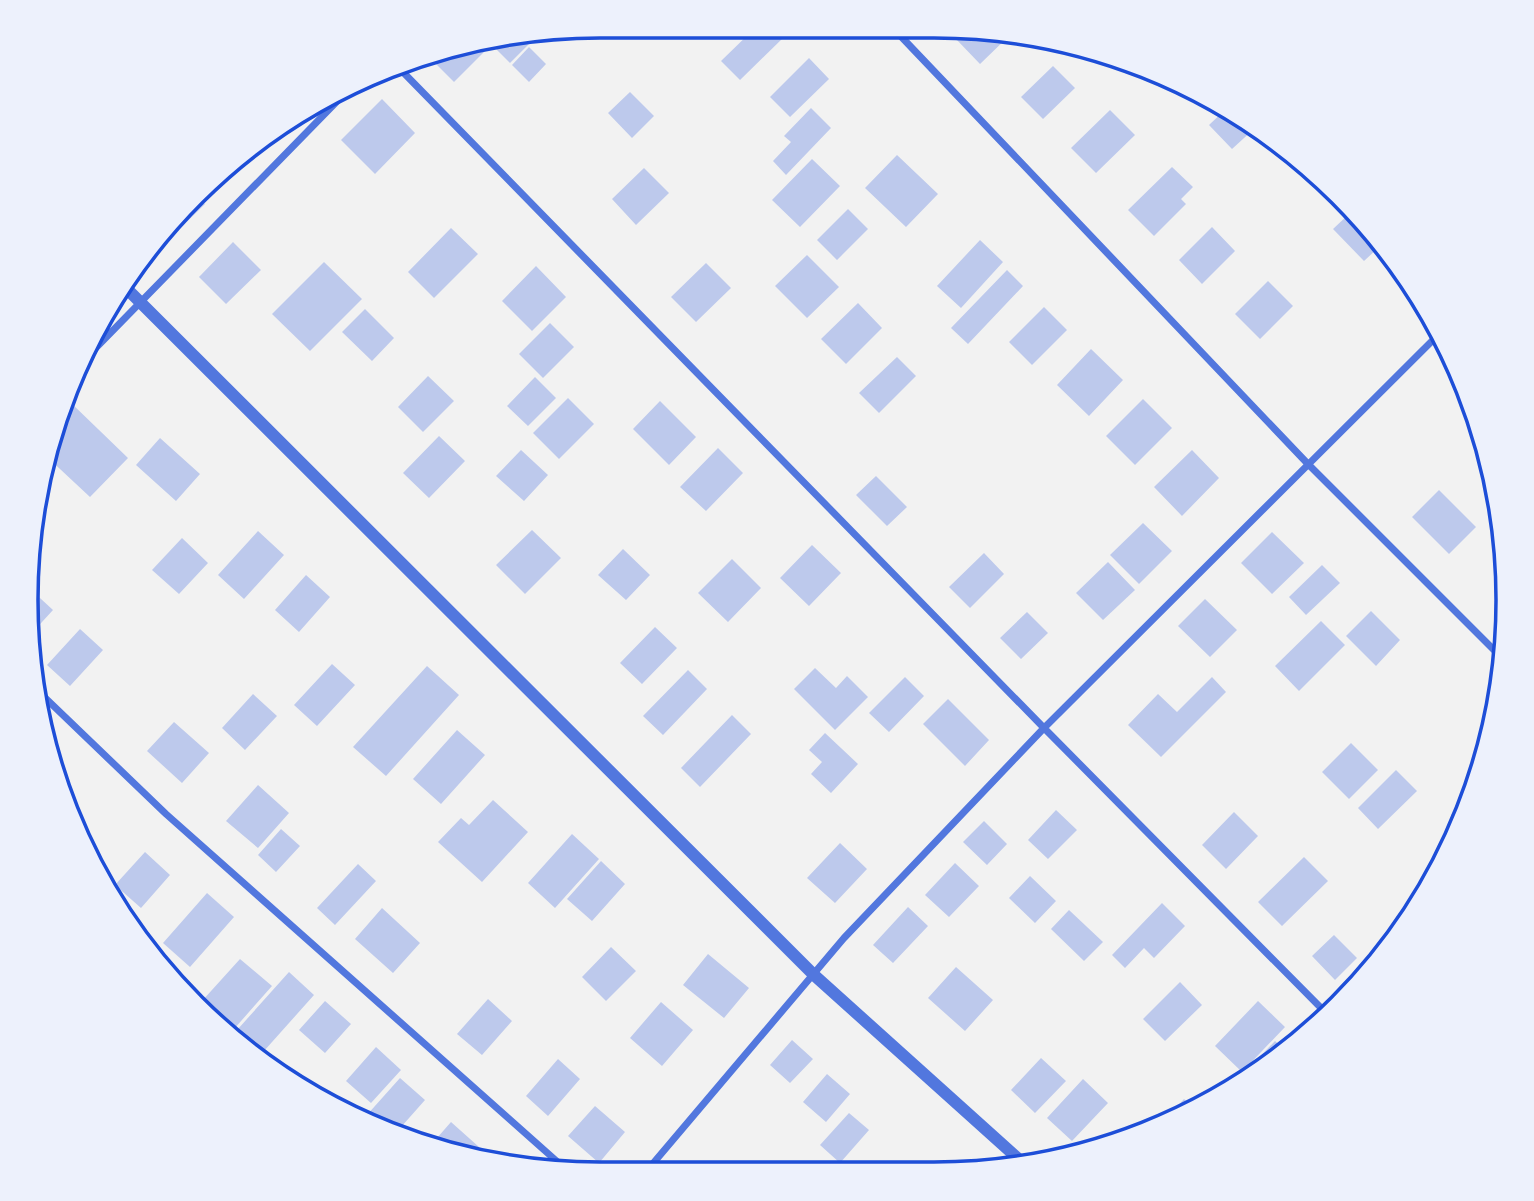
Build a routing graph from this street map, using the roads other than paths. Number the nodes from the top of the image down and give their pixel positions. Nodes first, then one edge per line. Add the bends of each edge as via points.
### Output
1 (902, 38) edge
2 (405, 74) edge
3 (333, 106) edge
4 (130, 292) edge
5 (140, 302) junction
6 (102, 341) edge
7 (1432, 341) edge
8 (1307, 463) junction
9 (1493, 649) edge
10 (47, 700) edge
11 (1044, 728) junction
12 (814, 975) junction
13 (1321, 1008) edge
14 (1016, 1157) edge
15 (556, 1160) edge
16 (654, 1162) edge

1 - 8 street
2 - 11 street
3 - 5 street
4 - 5 street
5 - 6 street
5 - 12 street
7 - 8 street
8 - 9 street
8 - 11 street
10 - 15 street via 166,814
11 - 12 street
11 - 13 street
12 - 14 street
12 - 16 street

